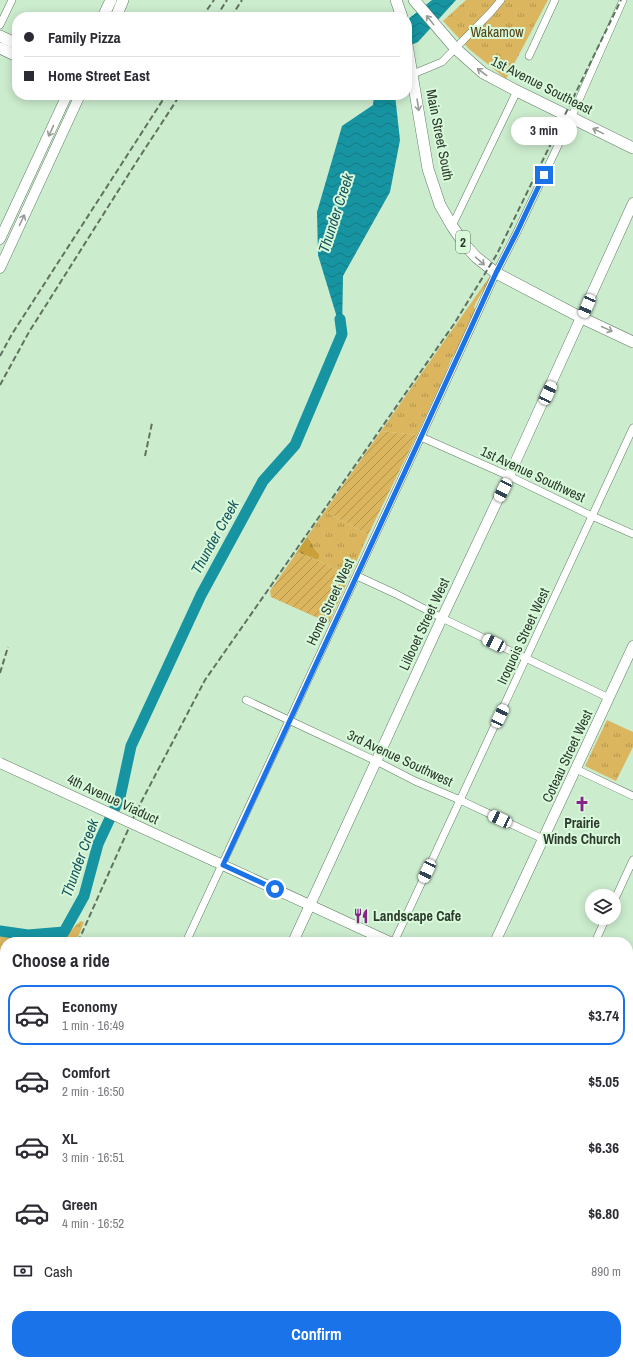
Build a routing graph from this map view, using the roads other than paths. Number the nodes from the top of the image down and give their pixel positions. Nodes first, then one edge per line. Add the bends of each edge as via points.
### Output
1 (12, 0) edge
2 (111, 0) edge
3 (123, 0) edge
4 (396, 0) edge
5 (501, 0) edge
6 (555, 0) edge
7 (623, 0) edge
8 (416, 2) edge
9 (105, 12) edge
10 (118, 12) edge
11 (400, 12) edge
12 (0, 25) edge
13 (0, 36) edge
14 (12, 42) edge
15 (0, 48) edge
16 (455, 48) junction
17 (12, 54) edge
18 (529, 56) dead end
19 (412, 69) edge
20 (413, 74) junction
21 (516, 91) junction
22 (65, 100) edge
23 (78, 100) edge
24 (571, 118) junction
25 (633, 148) edge
26 (633, 203) edge
27 (452, 226) junction
28 (0, 238) edge
29 (11, 243) junction
30 (0, 268) edge
31 (496, 273) junction
32 (582, 318) junction
33 (633, 342) edge
34 (633, 428) edge
35 (421, 437) junction
36 (510, 476) junction
37 (592, 516) junction
38 (633, 534) edge
39 (357, 576) junction
40 (442, 618) junction
41 (633, 646) edge
42 (526, 659) junction
43 (609, 698) junction
44 (246, 700) dead end
45 (289, 721) junction
46 (376, 761) junction
47 (0, 763) edge
48 (576, 769) junction
49 (633, 796) edge
50 (460, 800) junction
51 (543, 839) junction
52 (633, 860) edge
53 (219, 863) junction
54 (620, 889) edge
55 (310, 905) junction
56 (603, 925) edge
57 (188, 937) edge
58 (294, 937) edge
59 (379, 937) edge
60 (396, 937) edge
61 (497, 937) edge
62 (597, 937) edge

1 - 12 street
2 - 9 main road
3 - 10 main road
4 - 11 main road
5 - 16 street
6 - 18 street
7 - 24 street, Home Street West
16 -> 8 main road, 1st Avenue Southeast
13 - 14 main road
15 - 17 main road
16 - 20 street via 442,62
21 -> 16 main road, 1st Avenue Southeast via 483,74
19 - 20 main road, Main Street South / 2
20 -> 27 main road, Main Street South / 2 via 428,168 440,205
21 - 24 main road, 1st Avenue Southeast
21 - 27 street
22 -> 28 street
29 -> 23 street
25 -> 24 main road, 1st Avenue Southeast
24 - 31 street, Home Street West
26 - 32 street, Lillooet Street West
27 -> 31 main road, Main Street South / 2 via 476,257
28 - 29 street
29 - 30 street
31 - 32 main road, Main Street South / 2
31 - 35 street, Home Street West
32 -> 33 main road, Main Street South / 2
32 - 36 street, Lillooet Street West
34 - 37 street, Iroquois Street West
35 - 36 street, 1st Avenue Southwest
35 - 39 street, Home Street West
36 - 37 street, 1st Avenue Southwest
36 - 40 street, Lillooet Street West
37 - 38 street, 1st Avenue Southwest
37 - 42 street, Iroquois Street West
39 - 40 street
39 - 45 street, Home Street West
40 - 42 street
40 - 46 street, Lillooet Street West
41 - 43 street, Coteau Street West
42 - 43 street
42 - 50 street, Iroquois Street West
43 - 48 street, Coteau Street West
44 - 45 street, 3rd Avenue Southwest
45 - 46 street, 3rd Avenue Southwest
45 - 53 street, Home Street West
46 - 50 street, 3rd Avenue Southwest via 415,782
46 - 55 street, Lillooet Street West
47 - 53 street, 4th Avenue Viaduct, bridge
48 - 49 street
48 - 51 street, Coteau Street West
50 - 51 street, 3rd Avenue Southwest
50 - 60 street, Iroquois Street West
51 - 61 street, Coteau Street West
52 - 54 street
53 - 55 street, 4th Avenue Viaduct
53 - 57 street, Home Street West
55 - 58 street, Lillooet Street West
55 - 59 street, 4th Avenue Viaduct
56 - 62 street

